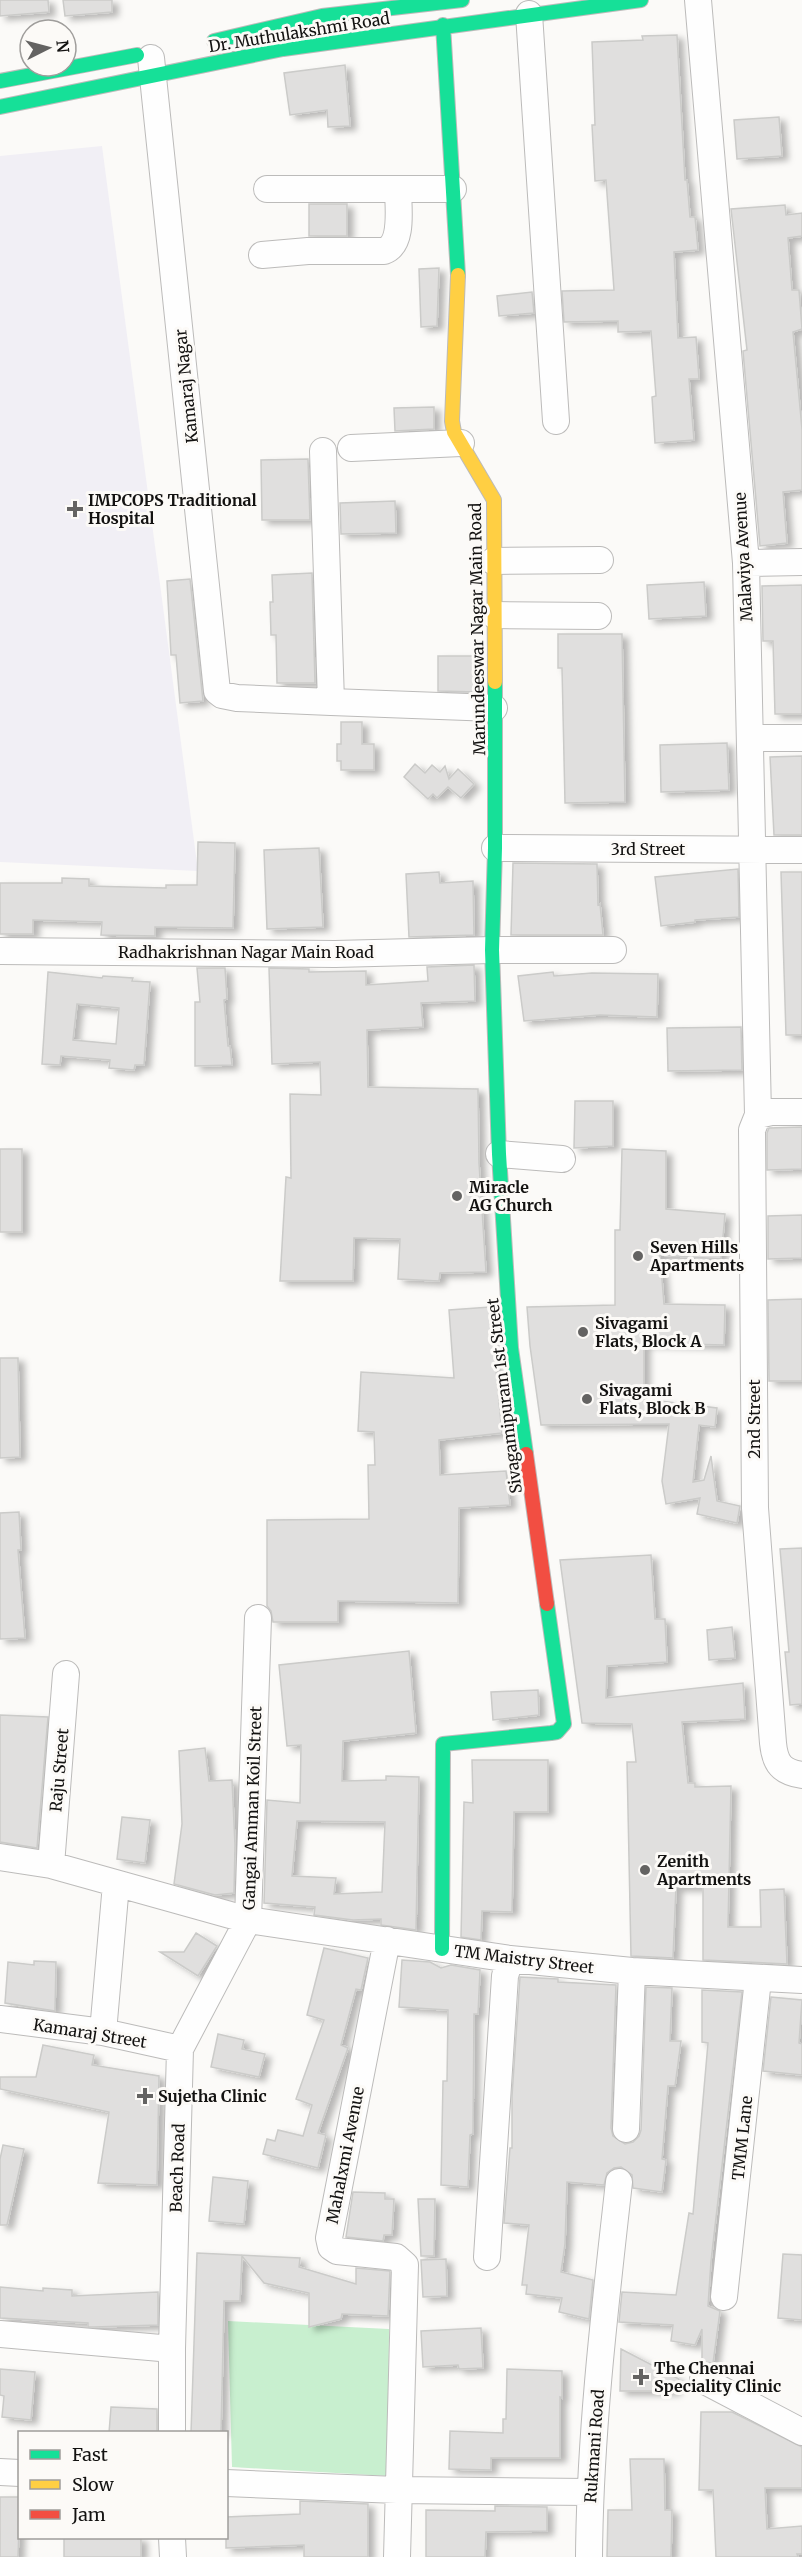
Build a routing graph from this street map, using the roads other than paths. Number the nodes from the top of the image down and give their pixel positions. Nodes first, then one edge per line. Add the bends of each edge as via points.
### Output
1 (641, 0) edge
2 (698, 0) edge
3 (448, 7) edge
4 (528, 14) junction
5 (256, 31) junction
6 (198, 44) dead end
7 (260, 53) junction
8 (154, 59) junction
9 (0, 81) edge
10 (0, 107) edge
11 (267, 189) dead end
12 (398, 189) junction
13 (453, 189) junction
14 (262, 255) dead end
15 (556, 421) dead end
16 (461, 443) junction
17 (351, 448) dead end
18 (323, 451) dead end
19 (600, 560) dead end
20 (493, 561) junction
21 (802, 562) edge
22 (746, 563) junction
23 (494, 615) junction
24 (598, 616) dead end
25 (331, 702) junction
26 (494, 708) junction
27 (750, 738) junction
28 (802, 738) edge
29 (495, 848) junction
30 (752, 849) junction
31 (802, 850) edge
32 (492, 950) junction
33 (613, 950) dead end
34 (0, 951) edge
35 (802, 1112) edge
36 (758, 1115) junction
37 (499, 1154) junction
38 (562, 1159) dead end
39 (258, 1618) dead end
40 (66, 1674) dead end
41 (790, 1771) edge
42 (0, 1857) edge
43 (51, 1865) junction
44 (116, 1884) junction
45 (248, 1920) junction
46 (387, 1940) junction
47 (442, 1949) junction
48 (510, 1959) junction
49 (632, 1971) junction
50 (758, 1979) junction
51 (802, 1980) edge
52 (0, 2019) edge
53 (103, 2032) junction
54 (180, 2049) junction
55 (626, 2129) dead end
56 (619, 2182) dead end
57 (487, 2257) dead end
58 (724, 2298) dead end
59 (0, 2334) edge
60 (172, 2349) junction
61 (703, 2380) dead end
62 (172, 2431) edge
63 (802, 2432) edge
64 (0, 2472) edge
65 (18, 2474) edge
66 (228, 2483) edge
67 (397, 2490) junction
68 (589, 2492) junction
69 (172, 2539) edge
70 (173, 2557) edge
71 (397, 2557) edge
72 (589, 2557) edge

1 - 4 street, Dr. Muthulakshmi Road
2 - 22 street, Malaviya Avenue
3 - 4 street, Dr. Muthulakshmi Road
3 - 5 street, Dr. Muthulakshmi Road via 322,16
3 - 7 street, Dr. Muthulakshmi Road
3 - 13 street, Marundeeswar Nagar Main Road
4 - 15 street
5 - 6 street, Dr. Muthulakshmi Road
5 - 7 street
7 - 8 street, Dr. Muthulakshmi Road
8 - 9 street, Dr. Muthulakshmi Road
8 - 10 street, Dr. Muthulakshmi Road
8 - 25 street, Kamaraj Nagar via 217,691 222,695
11 - 12 street
12 - 13 street
12 - 14 street via 396,240 390,249
13 - 16 street, Marundeeswar Nagar Main Road via 458,278 452,421
16 - 17 street
16 - 20 street, Marundeeswar Nagar Main Road via 494,500
18 - 25 street
19 - 20 street
20 - 23 street, Marundeeswar Nagar Main Road
21 - 22 street
22 - 27 street, Malaviya Avenue
23 - 24 street
23 - 26 street, Marundeeswar Nagar Main Road
25 - 26 street
26 - 29 street, Marundeeswar Nagar Main Road
27 - 28 street
27 - 30 street, Malaviya Avenue
29 - 30 street, 3rd Street
29 - 32 street, Marundeeswar Nagar Main Road
30 - 31 street, 3rd Street
30 - 36 street, Malaviya Avenue
32 - 33 street, Radhakrishnan Nagar Main Road
32 - 34 street, Radhakrishnan Nagar Main Road via 335,954
32 - 37 street, Sivagamipuram 1st Street
35 - 36 street
36 - 41 street, 2nd Street via 752,1130 755,1508 774,1755
37 - 38 street
37 - 47 street, Sivagamipuram 1st Street via 511,1348 564,1718 562,1728 551,1733 443,1744
39 - 45 street, Gangai Amman Koil Street
40 - 43 street, Raju Street
42 - 43 street, Gangai Amman Koil Street
43 - 44 street, Gangai Amman Koil Street
44 - 45 street, Gangai Amman Koil Street
44 - 53 street
45 - 46 street, TM Maistry Street
45 - 54 street, Beach Road
46 - 47 street, TM Maistry Street
46 - 67 street, Mahalxmi Avenue via 329,2238 331,2247 338,2251 396,2257 405,2265
47 - 48 street, TM Maistry Street
48 - 49 street, TM Maistry Street
48 - 57 street via 505,1976
49 - 50 street, TM Maistry Street
49 - 55 street
50 - 51 street, TM Maistry Street
50 - 58 street, TMM Lane
52 - 53 street, Kamaraj Street
53 - 54 street, Kamaraj Street
54 - 60 street, Beach Road
56 - 68 street, Rukmani Road
59 - 60 street
60 - 62 street, Beach Road
61 - 63 street
64 - 65 street
66 - 67 street
67 - 68 street
67 - 71 street
68 - 72 street, Rukmani Road
69 - 70 street

